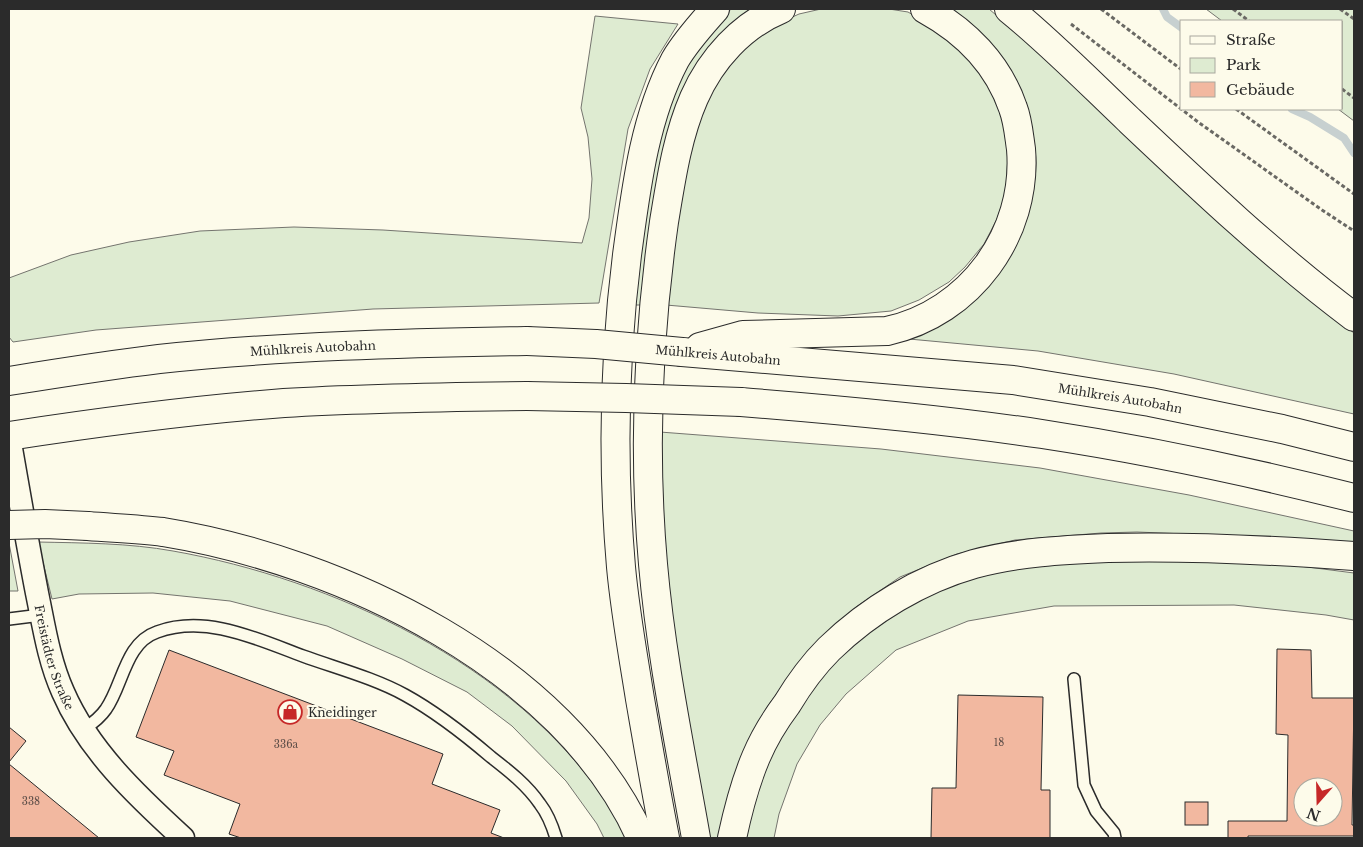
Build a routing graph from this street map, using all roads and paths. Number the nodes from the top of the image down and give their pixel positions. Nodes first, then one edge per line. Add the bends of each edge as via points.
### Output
1 (714, 9) edge
2 (781, 9) edge
3 (925, 9) edge
4 (1009, 9) edge
5 (1101, 9) edge
6 (1233, 9) edge
7 (1340, 9) edge
8 (1354, 19) edge
9 (1066, 20) dead end
10 (1248, 20) edge
11 (1180, 68) edge
12 (1343, 90) edge
13 (1354, 98) edge
14 (1180, 108) edge
15 (1182, 110) edge
16 (1237, 110) edge
17 (1354, 194) edge
18 (1354, 231) edge
19 (1354, 317) edge
20 (744, 346) junction
21 (9, 381) edge
22 (9, 436) edge
23 (1354, 447) edge
24 (1354, 498) edge
25 (9, 525) edge
26 (1354, 556) edge
27 (41, 615) junction
28 (9, 620) edge
29 (1074, 679) dead end
30 (84, 729) junction
31 (182, 838) edge
32 (556, 838) edge
33 (641, 838) edge
34 (664, 838) edge
35 (696, 838) edge
36 (732, 838) edge
37 (1115, 838) edge

1 - 34 highway via 676,59 651,121 629,242 616,373 615,436 621,568
2 - 35 highway via 748,28 725,48 694,97 674,163 654,305 648,436 653,564 661,633
3 - 20 highway via 953,26 978,48 1000,78 1014,109 1020,138 1021,174 1008,232 997,253 969,288 920,320 896,329
4 - 19 highway via 1210,196
5 - 11 path
6 - 10 path
7 - 8 path
9 - 14 path
12 - 13 path
15 - 18 path
16 - 17 path
20 - 21 highway, Mühlkreis Autobahn, bridge via 682,352 527,341 408,342 160,359
20 - 23 highway, Mühlkreis Autobahn via 1012,380 1150,402
22 - 24 highway, bridge via 82,424 283,403 527,396 741,402 904,416 1044,434 1180,458
22 - 27 street, Freistädter Straße
25 - 33 highway, bridge via 45,524 162,532 276,559 386,603 444,634 492,665 565,727 607,777
26 - 36 highway via 1219,548 1064,550 1013,555 938,577 862,621 829,649 804,678 774,722 757,756 740,801
27 - 28 lane
27 - 30 street, Freistädter Straße via 52,663 63,692
29 - 37 lane via 1084,785 1096,812
30 - 31 street, Freistädter Straße via 124,780
30 - 32 lane via 106,710 137,646 154,632 194,625 226,630 381,684 435,713 518,779 541,805

